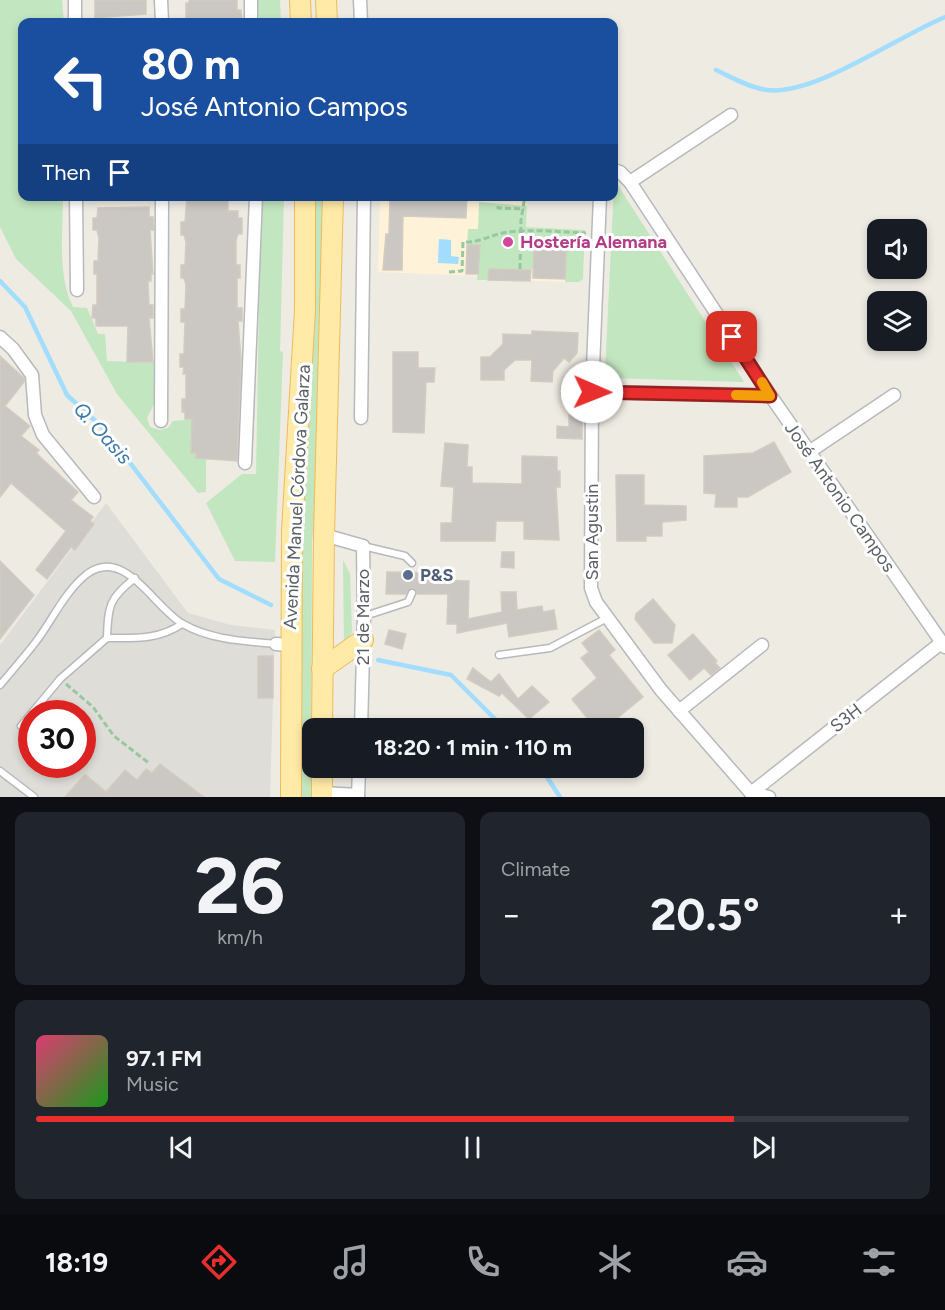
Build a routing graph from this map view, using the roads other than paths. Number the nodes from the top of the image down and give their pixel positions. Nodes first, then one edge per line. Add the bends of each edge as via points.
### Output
1 (75, 0) edge
2 (161, 0) edge
3 (251, 0) edge
4 (300, 0) edge
5 (326, 0) edge
6 (360, 0) edge
7 (75, 18) edge
8 (162, 18) edge
9 (251, 18) edge
10 (301, 18) edge
11 (327, 18) edge
12 (361, 18) edge
13 (731, 115) dead end
14 (618, 171) edge
15 (630, 182) junction
16 (76, 201) edge
17 (162, 201) edge
18 (256, 201) edge
19 (305, 201) edge
20 (333, 201) edge
21 (364, 201) edge
22 (600, 201) edge
23 (76, 291) dead end
24 (0, 337) edge
25 (592, 392) junction
26 (894, 395) dead end
27 (770, 396) junction
28 (361, 418) dead end
29 (161, 421) dead end
30 (809, 452) junction
31 (245, 463) dead end
32 (94, 497) dead end
33 (324, 535) junction
34 (363, 546) junction
35 (412, 563) dead end
36 (135, 578) junction
37 (412, 594) dead end
38 (364, 616) junction
39 (607, 618) junction
40 (182, 624) junction
41 (107, 638) junction
42 (363, 640) junction
43 (283, 645) junction
44 (762, 645) dead end
45 (943, 645) edge
46 (499, 655) dead end
47 (322, 669) junction
48 (0, 685) edge
49 (43, 700) edge
50 (679, 711) junction
51 (322, 718) edge
52 (361, 718) edge
53 (0, 771) edge
54 (322, 778) edge
55 (359, 778) edge
56 (751, 793) junction
57 (322, 795) edge
58 (358, 796) edge
59 (34, 797) edge
60 (291, 797) edge
61 (767, 797) edge

1 - 7 street
2 - 8 street
3 - 9 street
4 - 10 main road
5 - 11 main road
6 - 12 street
13 - 15 street
14 - 15 street, José Antonio Campos
15 - 27 street, José Antonio Campos
16 - 23 street
17 - 29 street
18 - 31 street
19 - 43 main road, Avenida Manuel Córdova Galarza via 306,310
20 - 33 main road, Avenida Manuel Córdova Galarza
21 - 28 street
22 - 25 street, San Agustin
24 - 32 street via 32,375 35,415 43,435
25 - 27 street
25 - 39 street, San Agustin via 591,588
26 - 30 street
27 - 30 street, José Antonio Campos
30 - 45 street, José Antonio Campos
33 - 34 street, 21 de Marzo
33 - 47 main road, Avenida Manuel Córdova Galarza
34 - 35 lane via 405,556
34 - 38 street, 21 de Marzo
36 - 40 lane
36 - 41 lane via 120,589 108,606
36 - 48 lane via 121,570 103,567 88,573
37 - 38 lane via 408,602
38 - 42 street, 21 de Marzo
39 - 46 lane via 550,648
39 - 50 street, San Agustin
40 - 41 lane via 167,634 146,638
40 - 43 lane via 224,639
41 - 49 lane via 60,679
42 - 47 main road
42 - 52 street, 21 de Marzo
43 - 60 main road, Avenida Manuel Córdova Galarza
44 - 50 street
45 - 56 street, S3H
47 - 51 main road, Avenida Manuel Córdova Galarza
50 - 56 street, San Agustin
53 - 59 lane
54 - 57 main road
55 - 58 street
56 - 61 street
57 - 58 street

